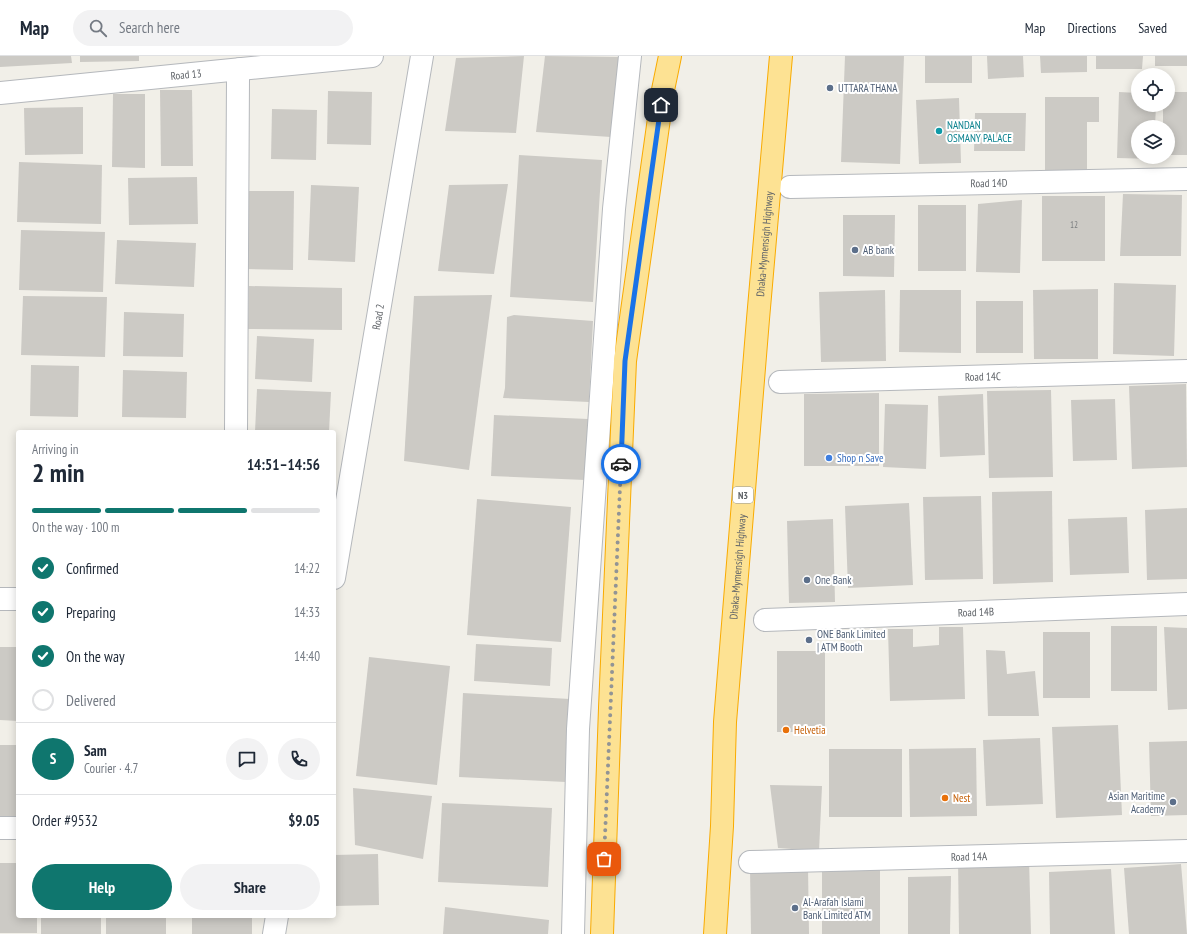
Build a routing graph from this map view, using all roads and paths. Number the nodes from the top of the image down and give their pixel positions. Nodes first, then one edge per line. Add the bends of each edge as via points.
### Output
1 (372, 56) edge
2 (422, 56) edge
3 (630, 56) edge
4 (670, 56) edge
5 (782, 56) edge
6 (240, 69) junction
7 (0, 93) edge
8 (1187, 179) edge
9 (790, 187) dead end
10 (1187, 371) edge
11 (780, 382) dead end
12 (236, 430) edge
13 (336, 566) edge
14 (0, 599) edge
15 (16, 599) edge
16 (1187, 604) edge
17 (765, 620) dead end
18 (0, 828) edge
19 (16, 828) edge
20 (1187, 851) edge
21 (750, 862) dead end
22 (277, 918) edge
23 (274, 934) edge
24 (573, 934) edge
25 (602, 934) edge
26 (715, 934) edge

1 - 6 street, Road 13
2 - 13 street, Road 2
3 - 24 street via 614,209 578,729
4 - 25 highway via 625,361
5 - 26 highway, Dhaka-Mymensigh Highway / N3 via 726,706
6 - 7 street, Road 13
6 - 12 street
8 - 9 street, Road 14D
10 - 11 street, Road 14C
14 - 15 street
16 - 17 street, Road 14B
18 - 19 street
20 - 21 street, Road 14A
22 - 23 street

